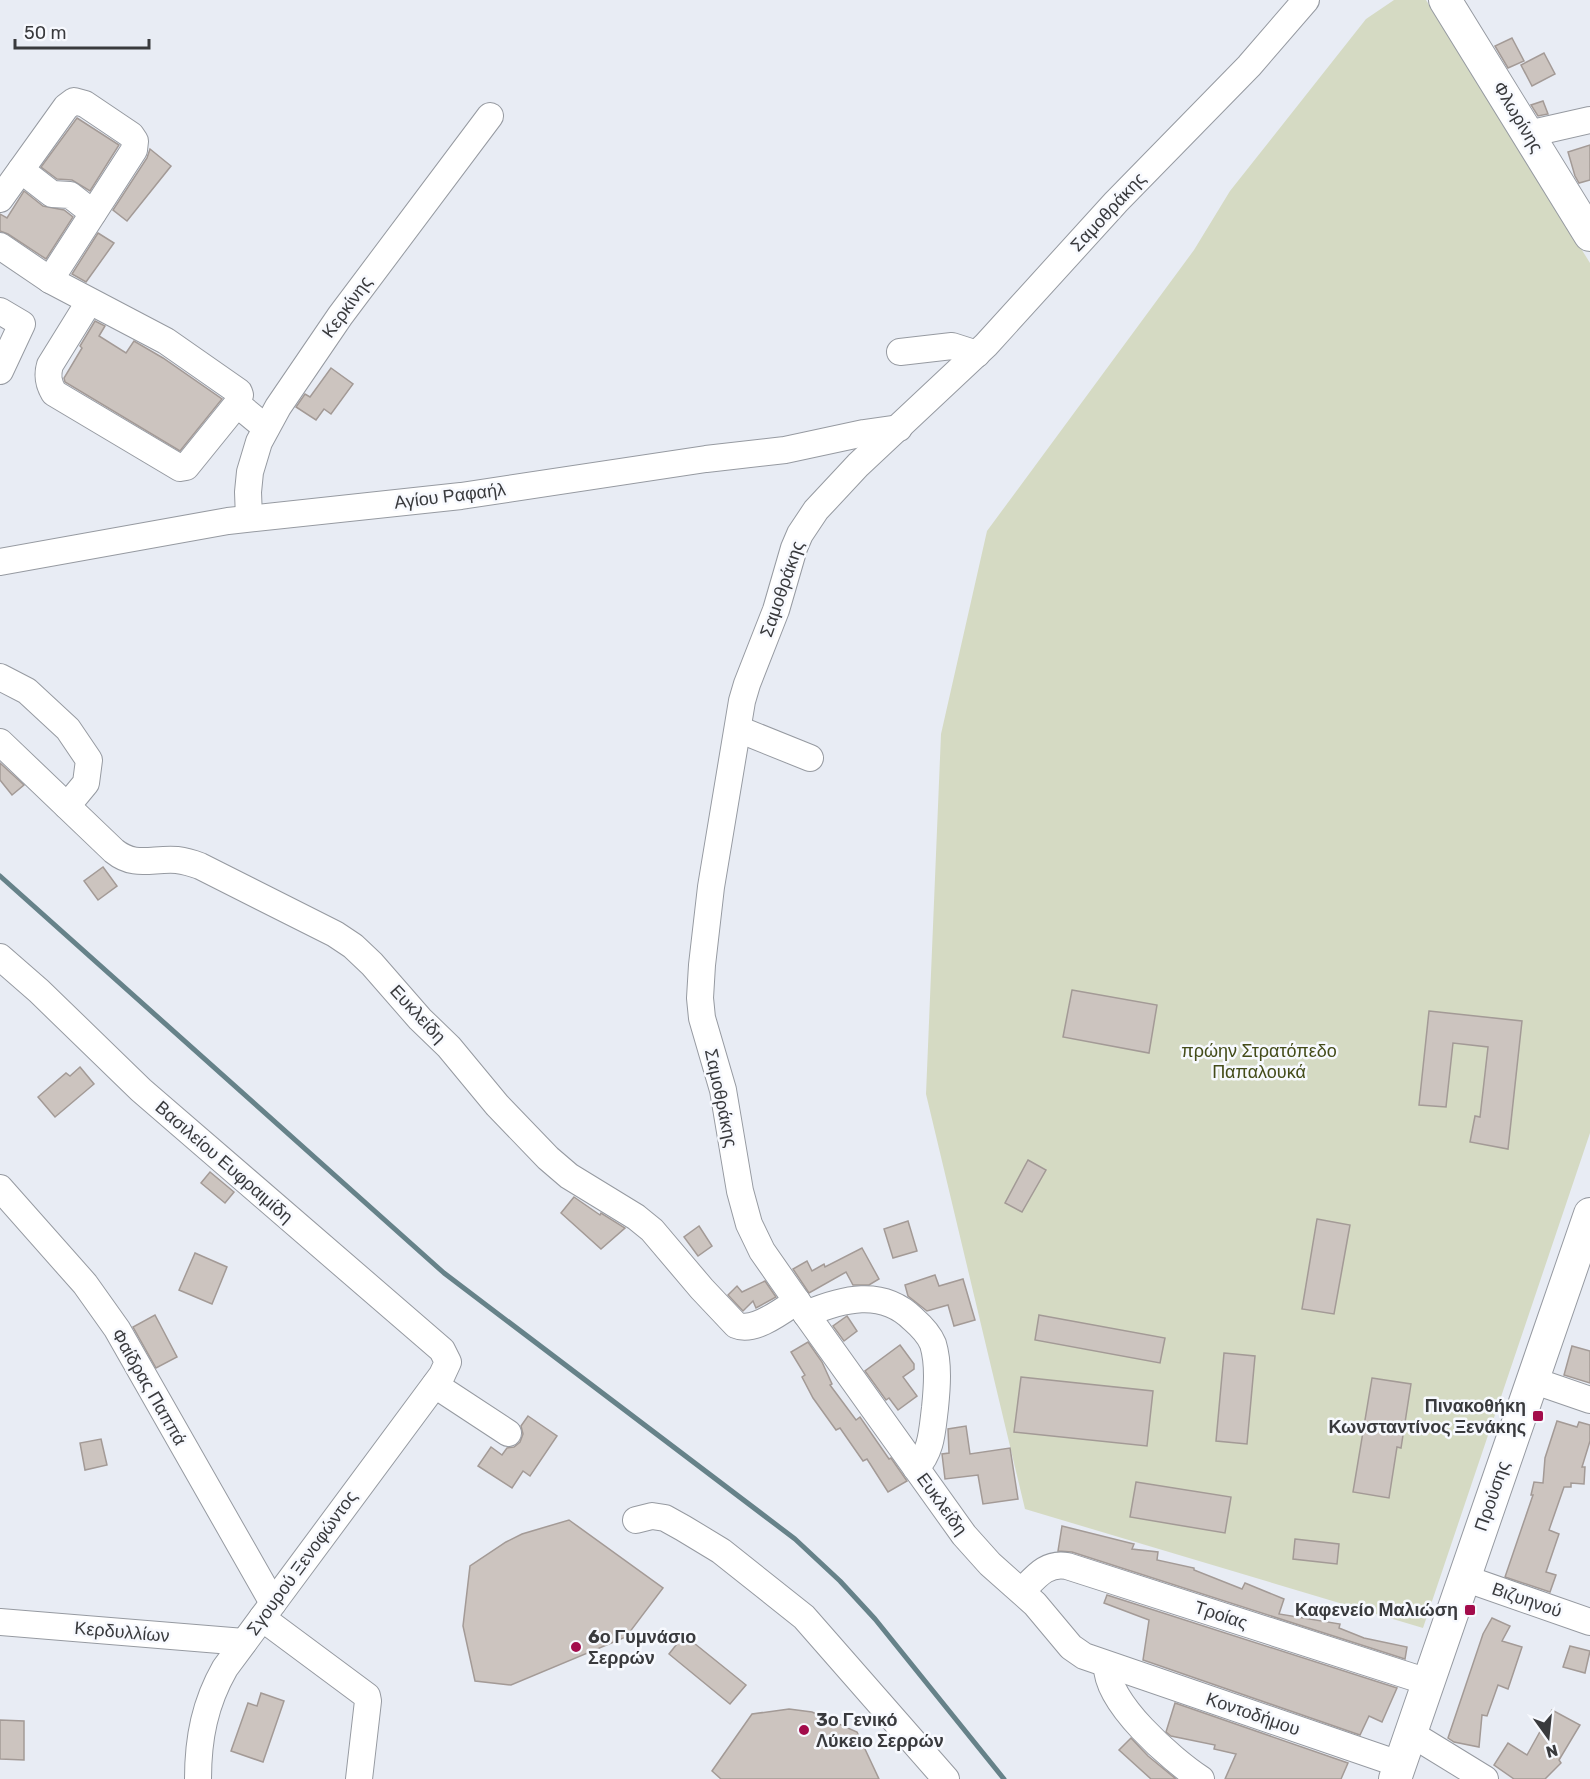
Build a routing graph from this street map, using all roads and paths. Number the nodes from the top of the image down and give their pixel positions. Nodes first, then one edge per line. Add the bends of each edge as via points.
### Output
1 (1306, 0) edge
2 (1445, 0) edge
3 (490, 116) dead end
4 (1590, 120) edge
5 (1528, 134) junction
6 (21, 170) junction
7 (0, 199) edge
8 (93, 213) junction
9 (1590, 234) edge
10 (0, 246) edge
11 (50, 280) junction
12 (90, 302) junction
13 (0, 311) edge
14 (900, 352) dead end
15 (977, 354) junction
16 (0, 371) edge
17 (237, 404) junction
18 (266, 428) junction
19 (899, 428) junction
20 (843, 437) junction
21 (858, 465) junction
22 (249, 518) junction
23 (0, 562) edge
24 (0, 677) edge
25 (738, 729) junction
26 (0, 742) edge
27 (810, 758) dead end
28 (67, 806) junction
29 (0, 957) edge
30 (0, 1188) edge
31 (1590, 1214) edge
32 (801, 1308) junction
33 (441, 1374) junction
34 (1532, 1380) junction
35 (1590, 1400) edge
36 (508, 1433) dead end
37 (916, 1468) junction
38 (636, 1520) dead end
39 (1464, 1578) junction
40 (1022, 1591) junction
41 (267, 1610) junction
42 (0, 1622) edge
43 (1590, 1622) edge
44 (244, 1642) junction
45 (1107, 1665) junction
46 (1428, 1682) junction
47 (1410, 1733) junction
48 (1397, 1772) edge
49 (198, 1779) edge
50 (359, 1779) edge
51 (946, 1779) edge
52 (1201, 1779) edge
53 (1485, 1779) edge

1 - 15 street, Σαμοθράκης
2 - 5 main road, Φλωρίνης
3 - 18 street, Κερκίνης via 340,316
4 - 5 street
5 - 9 main road, Φλωρίνης
6 - 7 street
6 - 8 street via 52,194 70,195
6 - 8 street via 68,105 75,101 86,104 131,135 136,144
8 - 11 street
10 - 11 street
11 - 12 street
12 - 17 street via 175,346 239,392
12 - 17 street via 51,365 48,373 54,393 180,468 186,467
13 - 16 street via 22,324
14 - 15 street via 952,346
15 - 19 street, Σαμοθράκης
17 - 18 street
18 - 22 street, Κερκίνης via 250,472
19 - 20 street, Αγίου Ραφαήλ
19 - 21 street, Σαμοθράκης
20 - 21 street
20 - 22 street, Αγίου Ραφαήλ via 785,450 461,496
21 - 25 street, Σαμοθράκης via 816,510 800,534 747,684
22 - 23 street, Αγίου Ραφαήλ
24 - 28 street via 27,691 68,729 89,760 86,783
25 - 27 street
25 - 32 street, Σαμοθράκης via 711,887 702,965 702,1018 723,1090 749,1224 762,1251
26 - 28 street, Ευκλείδη
28 - 32 street, Ευκλείδη via 126,860 177,860 200,866 343,939 381,973 548,1158 652,1230 736,1325 744,1327
29 - 33 street, Βασιλείου Ευφραιμίδη via 149,1098 442,1350
30 - 41 street, Φαίδρας Παππά via 85,1284 117,1329
31 - 34 main road, Προύσης
32 - 37 street, Ευκλείδη
32 - 37 street via 848,1301 886,1301 909,1314 928,1335 936,1358 936,1402 929,1450
33 - 36 street, Βασιλείου Ευφραιμίδη
33 - 41 street, Σγουρού Ξενοφώντος
34 - 35 street
34 - 39 main road, Προύσης
37 - 40 street, Ευκλείδη via 969,1542
38 - 51 street via 665,1518 683,1528 721,1551 804,1617
39 - 43 street, Βιζυηνού
39 - 46 main road, Προύσης
40 - 45 street, Ευκλείδη via 1071,1647
40 - 46 street, Τροίας via 1045,1569 1067,1566
41 - 44 street, Σγουρού Ξενοφώντος
41 - 50 street via 368,1699
42 - 44 street, Κερδυλλίων
44 - 49 street, Σγουρού Ξενοφώντος via 212,1693 199,1741
45 - 48 street, Κοντοδήμου
45 - 52 street via 1113,1689 1133,1717 1170,1756
46 - 47 main road, Προύσης
47 - 48 main road, Προύσης
47 - 53 street

